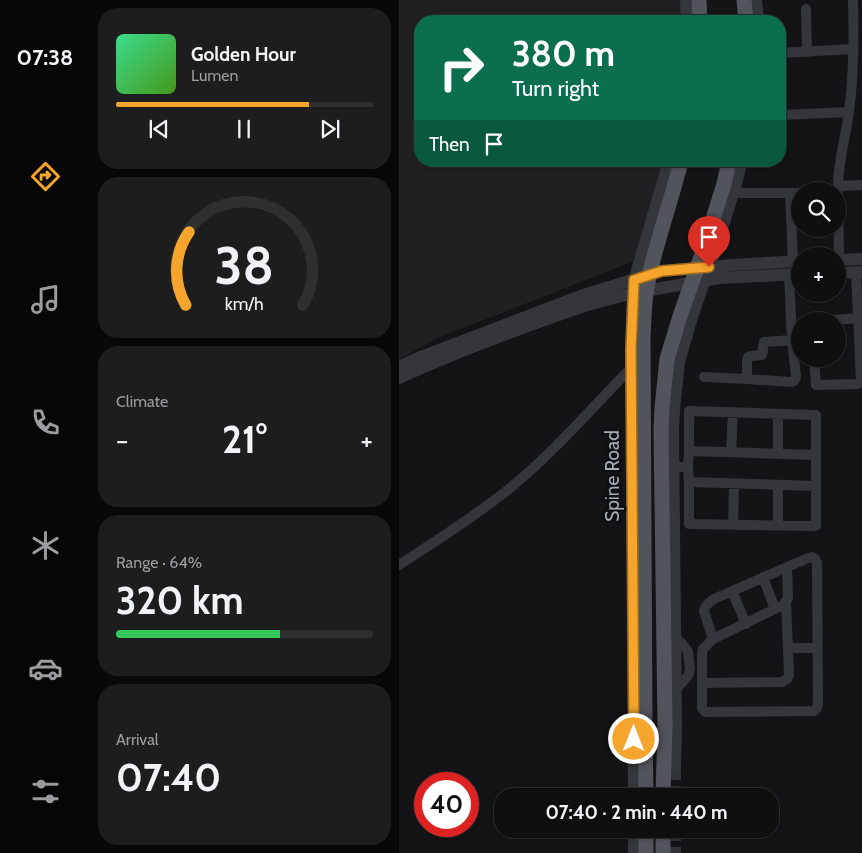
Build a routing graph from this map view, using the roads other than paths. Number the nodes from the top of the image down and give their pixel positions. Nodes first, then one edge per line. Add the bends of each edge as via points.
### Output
1 (686, 0) edge
2 (699, 0) edge
3 (744, 0) edge
4 (757, 0) edge
5 (853, 0) edge
6 (806, 9) dead end
7 (687, 15) edge
8 (700, 15) edge
9 (745, 15) edge
10 (758, 15) edge
11 (853, 49) junction
12 (807, 52) junction
13 (786, 54) edge
14 (849, 112) junction
15 (786, 115) edge
16 (667, 167) edge
17 (679, 167) edge
18 (727, 167) edge
19 (740, 167) edge
20 (839, 182) edge
21 (862, 185) edge
22 (846, 188) edge
23 (733, 193) junction
24 (791, 193) edge
25 (862, 259) edge
26 (846, 260) edge
27 (791, 261) edge
28 (709, 267) junction
29 (859, 272) edge
30 (846, 273) edge
31 (791, 274) edge
32 (704, 281) junction
33 (633, 287) junction
34 (858, 318) junction
35 (846, 319) edge
36 (791, 340) edge
37 (399, 367) edge
38 (795, 367) edge
39 (815, 367) edge
40 (631, 368) junction
41 (399, 378) edge
42 (704, 378) dead end
43 (747, 379) junction
44 (733, 412) junction
45 (778, 414) junction
46 (689, 451) junction
47 (731, 452) junction
48 (778, 453) junction
49 (816, 455) junction
50 (673, 467) junction
51 (689, 467) junction
52 (689, 482) junction
53 (734, 484) junction
54 (778, 485) junction
55 (816, 486) junction
56 (733, 524) junction
57 (777, 525) junction
58 (399, 565) edge
59 (787, 567) junction
60 (763, 577) junction
61 (732, 591) junction
62 (786, 602) junction
63 (775, 609) junction
64 (746, 624) junction
65 (675, 636) junction
66 (713, 639) junction
67 (788, 648) junction
68 (817, 648) junction
69 (689, 662) junction
70 (702, 663) junction
71 (702, 683) junction
72 (675, 690) junction
73 (640, 768) junction
74 (669, 768) junction
75 (636, 788) edge
76 (644, 788) edge
77 (665, 788) edge
78 (634, 838) edge
79 (646, 838) edge
80 (663, 838) edge
81 (634, 853) edge
82 (646, 853) edge
83 (663, 853) edge

1 - 7 street
2 - 8 main road
3 - 9 main road
4 - 10 street
5 - 11 street
6 - 12 street
11 - 12 street
11 - 14 street
12 - 13 street
14 - 15 street
14 - 20 street
16 - 33 street, Spine Road
17 - 73 main road, bridge via 653,260 643,329 645,725
18 - 74 main road, bridge via 673,338 665,376 661,428 665,724
19 - 23 street
21 - 22 street
23 - 24 street
23 - 28 street
25 - 26 street
27 - 28 street
28 - 32 street
28 - 33 street via 662,271
29 - 30 street
29 - 34 street
31 - 32 street
32 - 33 street
32 - 50 street via 679,362
33 - 37 street via 574,298
33 - 40 street, Spine Road
33 - 41 street via 520,328
34 - 35 street
34 - 39 street via 860,383 816,385
36 - 43 street via 763,342 762,355 748,358
38 - 43 street via 796,377 791,382
40 - 58 street via 509,488
40 - 73 street, Spine Road
42 - 43 street
44 - 45 street
44 - 46 street via 689,411
44 - 47 street
45 - 48 street
45 - 49 street via 816,415
46 - 47 street
46 - 51 street
47 - 48 street
48 - 49 street
49 - 55 street
50 - 51 street
50 - 65 street
51 - 52 street
52 - 53 street
52 - 56 street via 689,524
53 - 54 street
53 - 56 street
54 - 55 street
54 - 57 street
55 - 57 street via 816,526
56 - 57 street
59 - 60 street
59 - 62 street
59 - 68 street via 812,557 817,563
60 - 61 street
60 - 63 street
61 - 64 street
61 - 66 street via 714,598 705,607
62 - 63 street
62 - 67 street
63 - 64 street
64 - 66 street
65 - 69 street via 688,652
65 - 72 street
66 - 70 street via 703,649
67 - 68 street
67 - 71 street via 787,680
68 - 71 street via 818,703 817,708 810,712 705,712 702,708
69 - 70 street
69 - 72 street via 688,676
70 - 71 street
72 - 74 street
73 - 75 street, Spine Road
73 - 76 main road, Spine Road
74 - 77 main road
78 - 81 street
79 - 82 main road
80 - 83 main road

